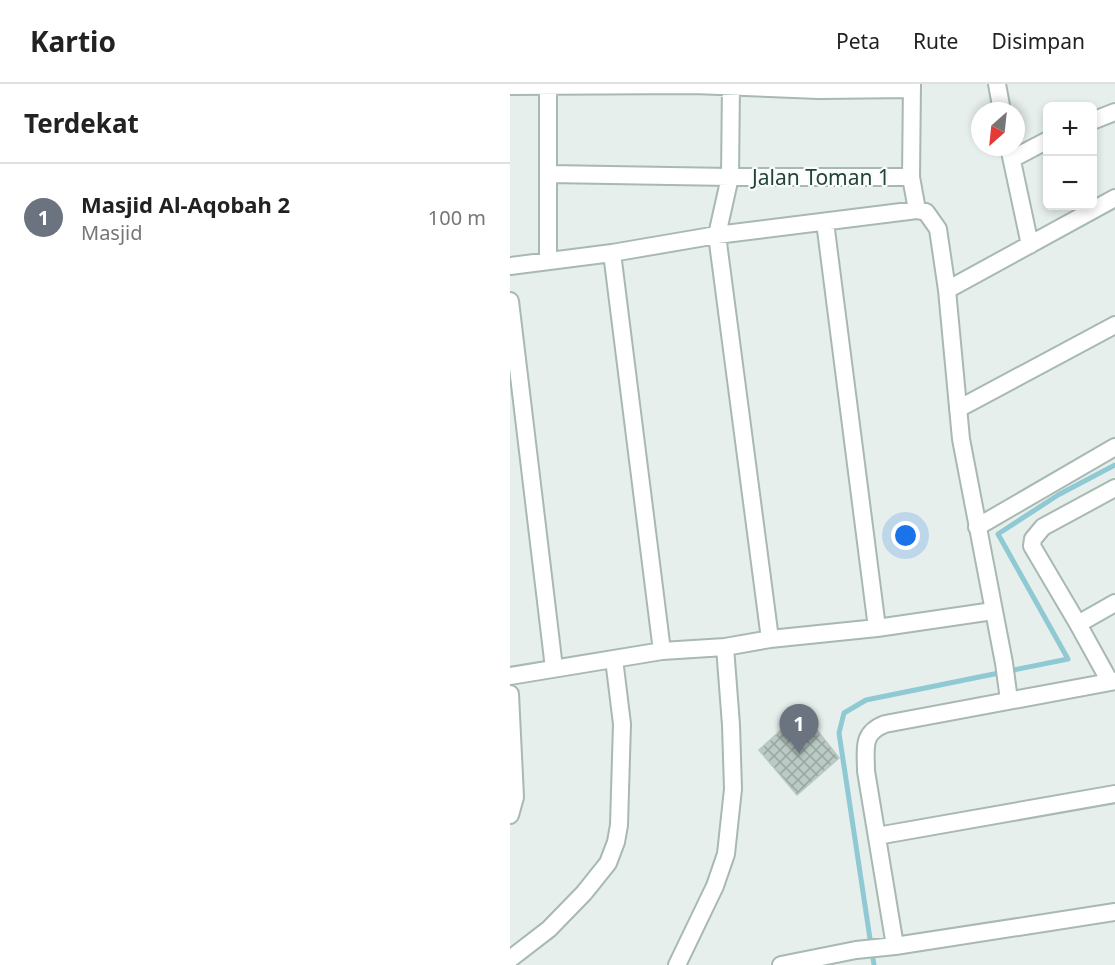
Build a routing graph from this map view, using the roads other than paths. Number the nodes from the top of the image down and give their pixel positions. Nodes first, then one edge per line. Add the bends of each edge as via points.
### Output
1 (694, 84) edge
2 (997, 84) edge
3 (731, 85) edge
4 (510, 86) edge
5 (548, 86) junction
6 (912, 86) edge
7 (819, 87) edge
8 (1000, 102) edge
9 (1115, 112) edge
10 (1097, 119) edge
11 (1043, 141) edge
12 (1025, 148) edge
13 (1011, 156) edge
14 (549, 174) junction
15 (730, 177) junction
16 (911, 177) junction
17 (1115, 198) edge
18 (917, 210) junction
19 (825, 222) junction
20 (717, 235) junction
21 (1030, 245) junction
22 (612, 253) junction
23 (548, 261) junction
24 (510, 266) edge
25 (947, 290) junction
26 (510, 302) edge
27 (1115, 326) edge
28 (958, 409) junction
29 (1115, 447) edge
30 (1115, 488) edge
31 (977, 527) junction
32 (1115, 603) edge
33 (993, 611) junction
34 (1078, 624) junction
35 (877, 628) junction
36 (770, 639) junction
37 (725, 647) junction
38 (662, 651) junction
39 (614, 659) junction
40 (554, 668) junction
41 (510, 676) edge
42 (1112, 682) edge
43 (510, 694) edge
44 (1008, 694) junction
45 (1115, 794) edge
46 (510, 814) edge
47 (877, 836) junction
48 (1115, 912) edge
49 (890, 947) junction
50 (852, 955) edge
51 (510, 959) edge
52 (677, 965) edge
53 (781, 965) edge

1 - 3 street
1 - 5 street
2 - 8 street
3 - 7 street
3 - 15 street
4 - 5 street
5 - 14 street
6 - 7 street
6 - 16 street
9 - 10 street
11 - 12 street
13 - 21 street
14 - 15 street, Jalan Toman 1
14 - 23 street
15 - 16 street, Jalan Toman 1
15 - 20 street
16 - 18 street
17 - 21 street
18 - 19 street
18 - 25 street via 926,212 938,229
19 - 20 street
19 - 35 street
20 - 22 street
20 - 36 street
21 - 25 street
22 - 23 street
22 - 38 street
23 - 24 street
25 - 28 street
26 - 40 street
27 - 28 street
28 - 31 street
29 - 31 street
30 - 34 street via 1043,526 1033,539 1032,546
31 - 33 street
32 - 34 street
33 - 35 street
33 - 44 street
34 - 42 street
35 - 36 street
36 - 37 street
37 - 38 street
37 - 52 street via 733,789 726,854
38 - 39 street
39 - 40 street
39 - 51 street via 622,724 616,842 608,863 584,893 549,929
40 - 41 street
42 - 44 street
43 - 46 street via 516,797
44 - 47 street via 874,728 866,744 866,771
45 - 47 street
47 - 49 street
48 - 49 street
49 - 50 street
50 - 53 street

